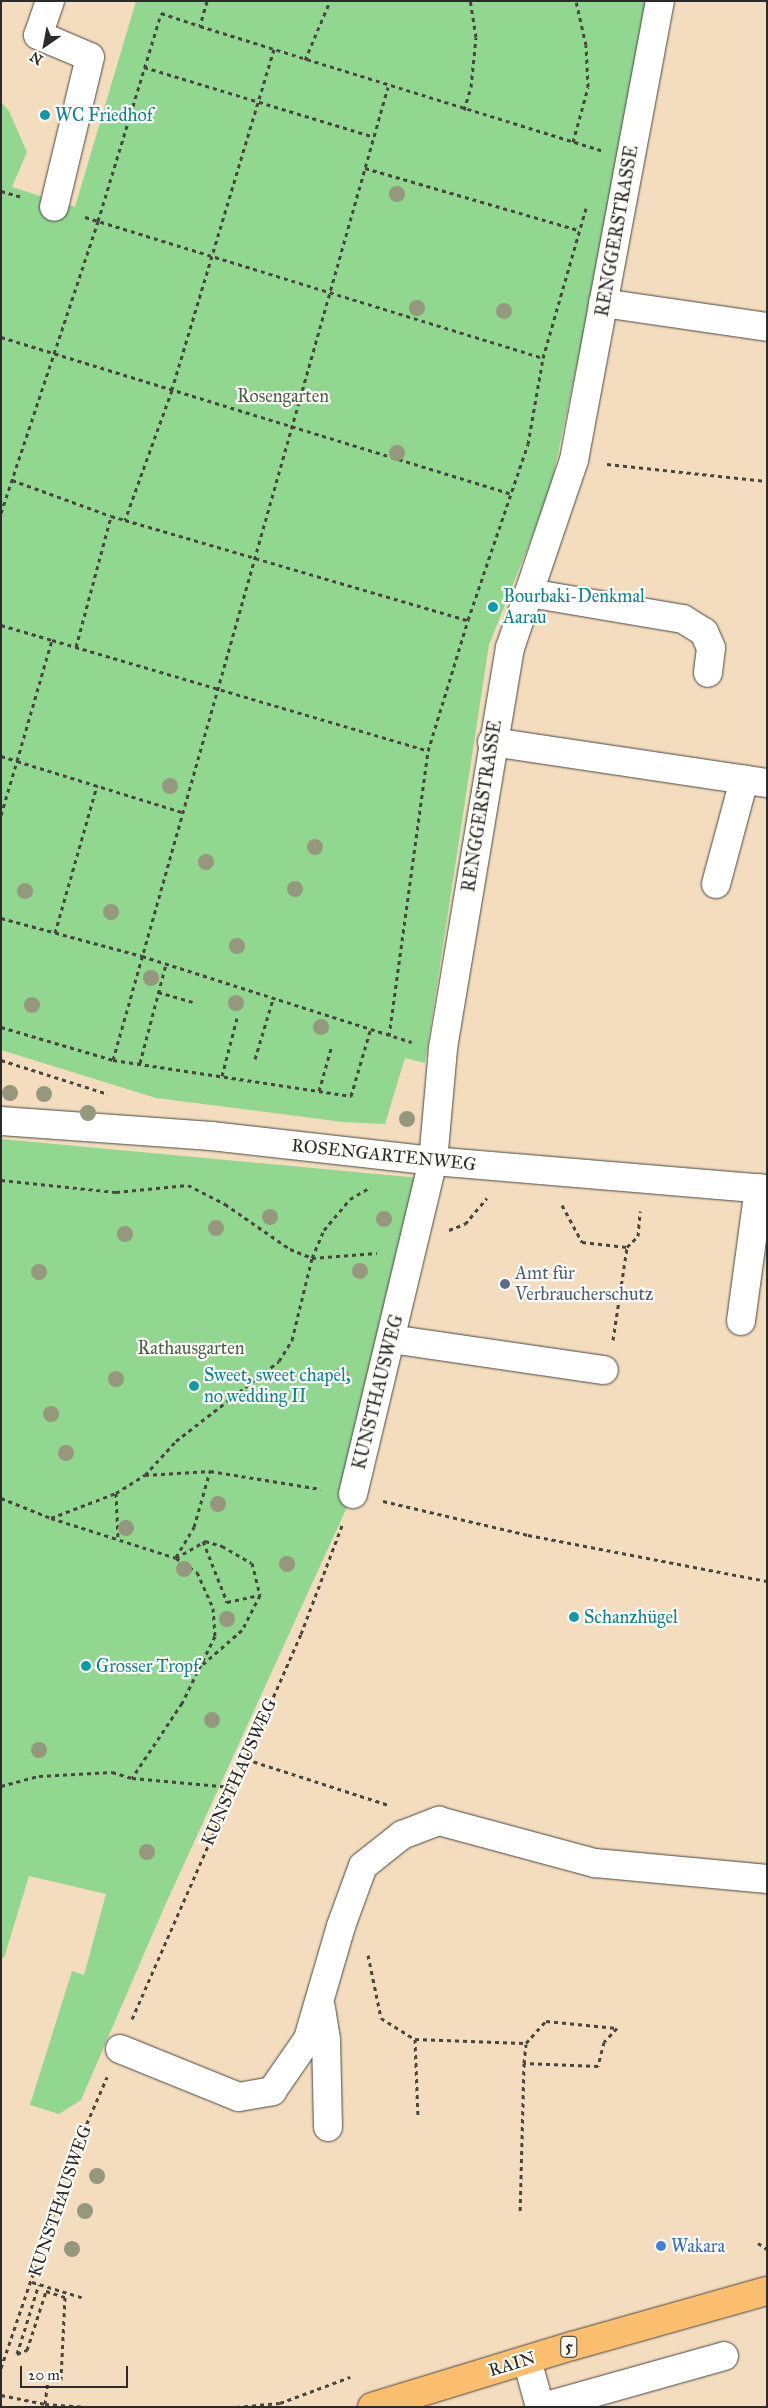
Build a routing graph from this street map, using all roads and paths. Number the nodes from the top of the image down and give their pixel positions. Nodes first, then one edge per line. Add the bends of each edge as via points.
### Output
1 (50, 1) edge
2 (206, 1) edge
3 (330, 1) edge
4 (470, 1) edge
5 (576, 1) edge
6 (660, 1) edge
7 (200, 26) junction
8 (274, 49) junction
9 (305, 60) junction
10 (144, 67) junction
11 (388, 87) junction
12 (259, 102) junction
13 (464, 110) junction
14 (374, 137) junction
15 (573, 142) junction
16 (633, 144) junction
17 (602, 150) junction
18 (599, 159) dead end
19 (365, 168) junction
20 (1, 191) edge
21 (587, 204) dead end
22 (54, 207) junction
23 (98, 221) junction
24 (579, 230) junction
25 (212, 254) junction
26 (329, 290) junction
27 (603, 303) junction
28 (767, 327) edge
29 (1, 337) edge
30 (55, 353) junction
31 (543, 358) junction
32 (172, 390) junction
33 (292, 428) junction
34 (574, 460) junction
35 (12, 480) junction
36 (767, 481) edge
37 (512, 494) junction
38 (1, 513) edge
39 (111, 516) junction
40 (125, 520) junction
41 (255, 558) junction
42 (529, 593) junction
43 (468, 620) junction
44 (1, 625) edge
45 (52, 640) junction
46 (76, 646) junction
47 (708, 673) dead end
48 (218, 687) junction
49 (492, 742) junction
50 (428, 751) junction
51 (1, 756) edge
52 (17, 761) junction
53 (755, 782) edge
54 (98, 786) junction
55 (182, 812) junction
56 (1, 815) edge
57 (716, 884) dead end
58 (1, 918) edge
59 (55, 934) junction
60 (142, 956) junction
61 (166, 964) junction
62 (158, 992) junction
63 (273, 999) junction
64 (192, 1002) dead end
65 (237, 1018) dead end
66 (1, 1028) edge
67 (370, 1031) junction
68 (332, 1045) dead end
69 (113, 1060) junction
70 (256, 1060) dead end
71 (140, 1063) junction
72 (222, 1076) junction
73 (319, 1091) junction
74 (1, 1121) edge
75 (433, 1161) junction
76 (644, 1179) junction
77 (1, 1180) edge
78 (377, 1183) dead end
79 (763, 1189) edge
80 (490, 1194) dead end
81 (558, 1199) dead end
82 (413, 1245) junction
83 (627, 1247) junction
84 (312, 1258) junction
85 (741, 1320) dead end
86 (391, 1339) junction
87 (604, 1370) joint
88 (210, 1472) junction
89 (145, 1475) junction
90 (116, 1493) junction
91 (353, 1494) junction
92 (1, 1498) edge
93 (51, 1518) junction
94 (118, 1539) junction
95 (203, 1541) junction
96 (176, 1558) junction
97 (767, 1580) edge
98 (260, 1595) junction
99 (199, 1667) junction
100 (246, 1759) junction
101 (132, 1778) junction
102 (1, 1786) edge
103 (232, 1787) junction
104 (439, 1821) junction
105 (767, 1879) edge
106 (368, 1949) dead end
107 (320, 2002) junction
108 (415, 2039) junction
109 (526, 2043) junction
110 (120, 2049) junction
111 (524, 2063) junction
112 (418, 2117) dead end
113 (328, 2126) dead end
114 (520, 2212) dead end
115 (758, 2243) dead end
116 (767, 2249) edge
117 (32, 2282) junction
118 (39, 2284) junction
119 (767, 2291) edge
120 (84, 2298) dead end
121 (724, 2356) dead end
122 (527, 2360) junction
123 (1, 2368) edge
124 (350, 2377) dead end
125 (48, 2379) dead end
126 (61, 2380) dead end
127 (1, 2395) edge
128 (45, 2404) junction
129 (84, 2407) edge
130 (236, 2407) edge
131 (372, 2407) edge
132 (542, 2407) edge

1 - 22 street via 38,35 90,57
2 - 7 path
3 - 9 path
4 - 13 path via 476,37 471,87
5 - 15 path via 586,45 588,87
6 - 16 street, RENGGERSTRASSE
7 - 8 path
7 - 10 path via 161,13
8 - 9 path
8 - 12 path
9 - 11 path
10 - 12 path
10 - 23 path
11 - 13 path
11 - 14 path
12 - 14 path
12 - 25 path
13 - 15 path
14 - 19 path
15 - 17 path
16 - 17 path via 620,156
16 - 27 street, RENGGERSTRASSE
17 - 18 path
19 - 24 path
19 - 26 path
20 - 22 path
21 - 24 path
22 - 23 path
23 - 25 path
23 - 30 path
24 - 31 path
25 - 26 path
25 - 32 path
26 - 31 path
26 - 33 path
27 - 28 street
27 - 34 street, RENGGERSTRASSE
29 - 30 path
30 - 32 path
30 - 35 path
31 - 37 path via 528,444
32 - 33 path
32 - 40 path
33 - 37 path
33 - 41 path
34 - 36 path
34 - 42 street, RENGGERSTRASSE
35 - 38 path
35 - 39 path
37 - 43 path
39 - 40 path
39 - 46 path
40 - 41 path
41 - 43 path
41 - 48 path
42 - 47 street via 683,619 704,632 711,648
42 - 49 street, RENGGERSTRASSE via 510,648
43 - 50 path
44 - 45 path
45 - 46 path
45 - 52 path
46 - 48 path
48 - 50 path
48 - 55 path
49 - 53 street
49 - 75 street, RENGGERSTRASSE via 440,1066
50 - 67 path via 389,1036
51 - 52 path
52 - 54 path
52 - 56 path
53 - 57 street
54 - 55 path
54 - 59 path
55 - 60 path
58 - 59 path
59 - 60 path
60 - 61 path
60 - 69 path
61 - 62 path
61 - 63 path
62 - 64 path
62 - 71 path
63 - 67 path
63 - 70 path
65 - 72 path
66 - 69 path
67 - 73 path via 350,1096
68 - 73 path
69 - 71 path
71 - 72 path
72 - 73 path
74 - 75 street, ROSENGARTENWEG via 211,1136
75 - 76 street, ROSENGARTENWEG
75 - 82 street, KUNSTHAUSWEG
76 - 79 street, ROSENGARTENWEG
76 - 83 path via 638,1236
77 - 84 path via 116,1192 188,1185 225,1204 290,1249
78 - 84 path via 350,1199 324,1230
79 - 85 street
80 - 82 path via 465,1224
81 - 83 path via 582,1242
82 - 84 path via 363,1256
82 - 86 street, KUNSTHAUSWEG
83 - 87 path via 610,1362
84 - 89 path via 292,1340 279,1361 176,1441
86 - 87 street
86 - 91 street, KUNSTHAUSWEG
88 - 89 path
88 - 91 path
88 - 96 path via 194,1527
89 - 90 path
90 - 93 path
90 - 94 path
91 - 97 path via 528,1535
91 - 100 path, KUNSTHAUSWEG via 300,1634
92 - 93 path
93 - 94 path
94 - 96 path
95 - 96 path
95 - 98 path via 222,1546 252,1563
95 - 98 path via 227,1602
96 - 99 path via 196,1572 213,1608 215,1636
98 - 99 path via 242,1630
99 - 101 path via 182,1703
100 - 103 path, KUNSTHAUSWEG
100 - 104 path
101 - 102 path via 112,1772 39,1776
101 - 103 path
103 - 110 path, KUNSTHAUSWEG
104 - 105 street via 595,1863
104 - 107 street via 402,1834 363,1866
106 - 108 path via 381,2018
107 - 110 street via 308,2039 272,2090 239,2096
107 - 113 street via 326,2040
108 - 109 path
108 - 112 path
109 - 111 path
109 - 111 path via 546,2021 617,2028 604,2042 598,2066
110 - 117 path, KUNSTHAUSWEG via 74,2153
111 - 114 path
115 - 116 path
117 - 118 path
117 - 123 path, KUNSTHAUSWEG
118 - 120 path
118 - 126 path via 17,2354 27,2350 46,2291 65,2297
119 - 122 main road, RAIN / 5
121 - 132 street
122 - 131 main road, RAIN / 5
122 - 132 street
124 - 130 path via 280,2403
125 - 128 path
127 - 128 path
128 - 129 path

